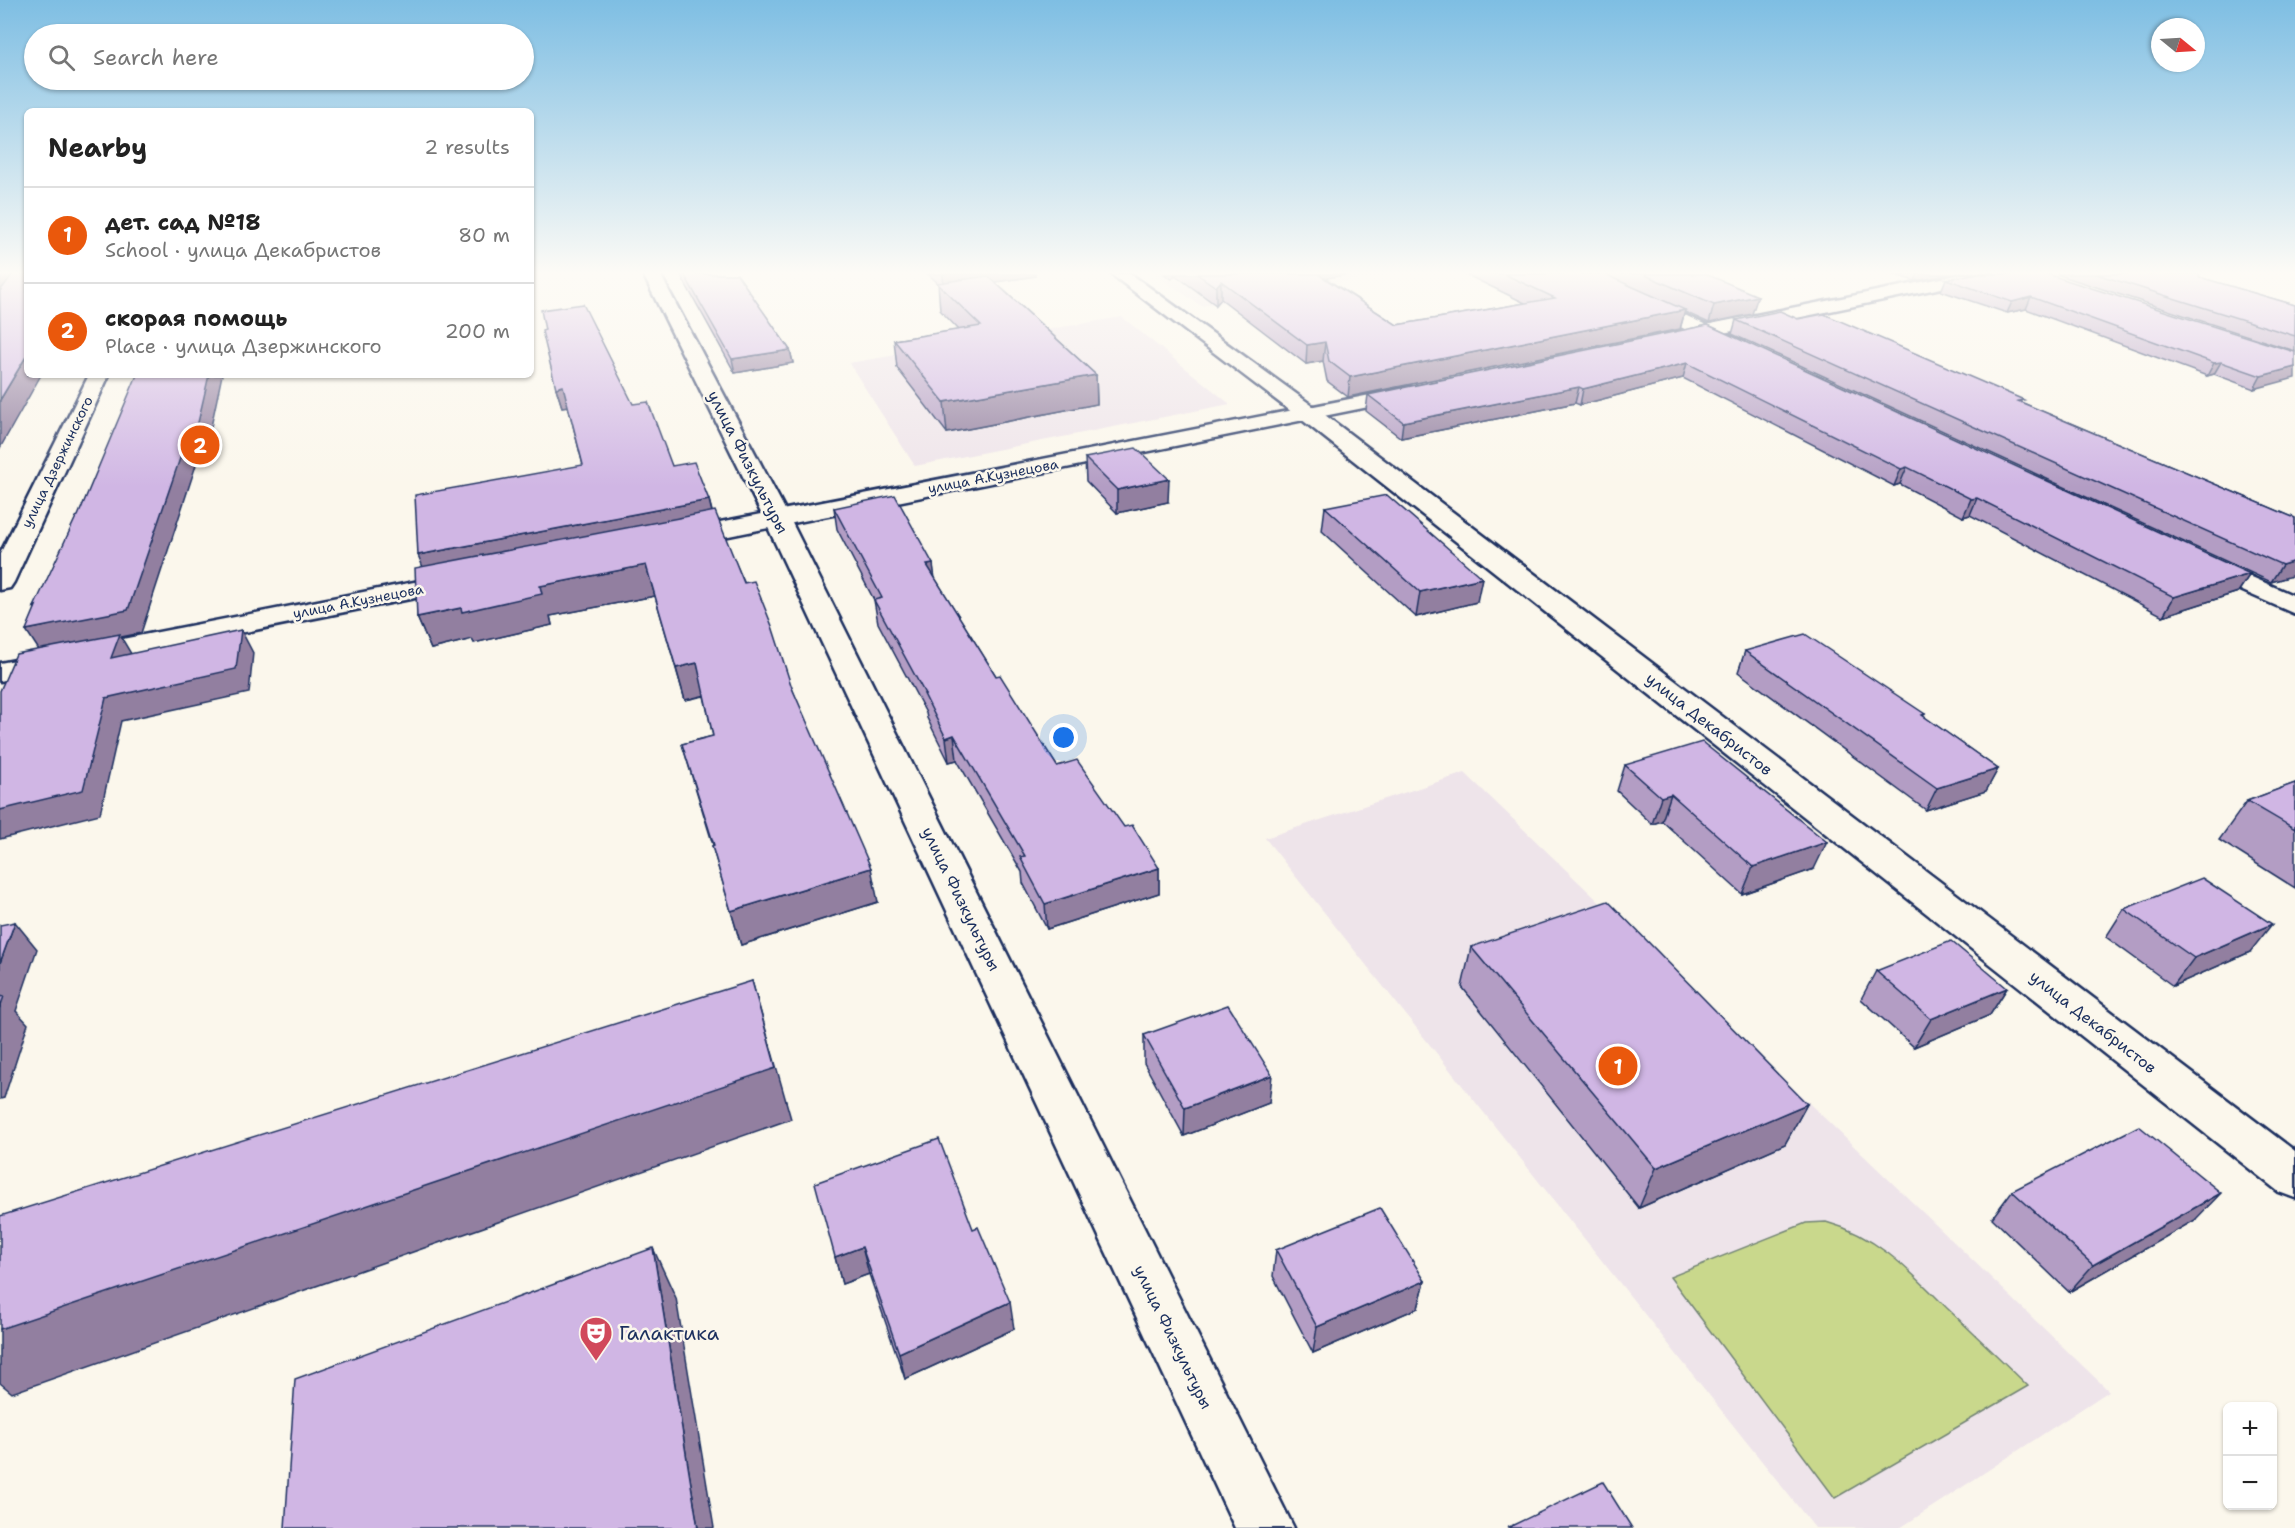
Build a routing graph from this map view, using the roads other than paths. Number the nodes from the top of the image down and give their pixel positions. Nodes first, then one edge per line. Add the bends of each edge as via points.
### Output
1 (688, 345) edge
2 (1217, 345) edge
3 (1734, 345) edge
4 (1757, 356) edge
5 (98, 378) edge
6 (1430, 389) edge
7 (1309, 414) junction
8 (777, 519) junction
9 (650, 544) edge
10 (2187, 556) edge
11 (487, 576) edge
12 (0, 582) edge
13 (2295, 606) edge
14 (0, 672) edge
15 (2295, 1178) edge
16 (1265, 1528) edge

1 - 8 main road, улица Физкультуры
2 - 7 main road, улица Декабристов
3 - 4 main road
5 - 12 main road, улица Дзержинского
6 - 7 main road, улица А.Кузнецова
7 - 8 main road, улица А.Кузнецова
7 - 15 main road, улица Декабристов
8 - 9 main road, улица А.Кузнецова
8 - 16 main road, улица Физкультуры
10 - 13 main road
11 - 14 main road, улица А.Кузнецова

